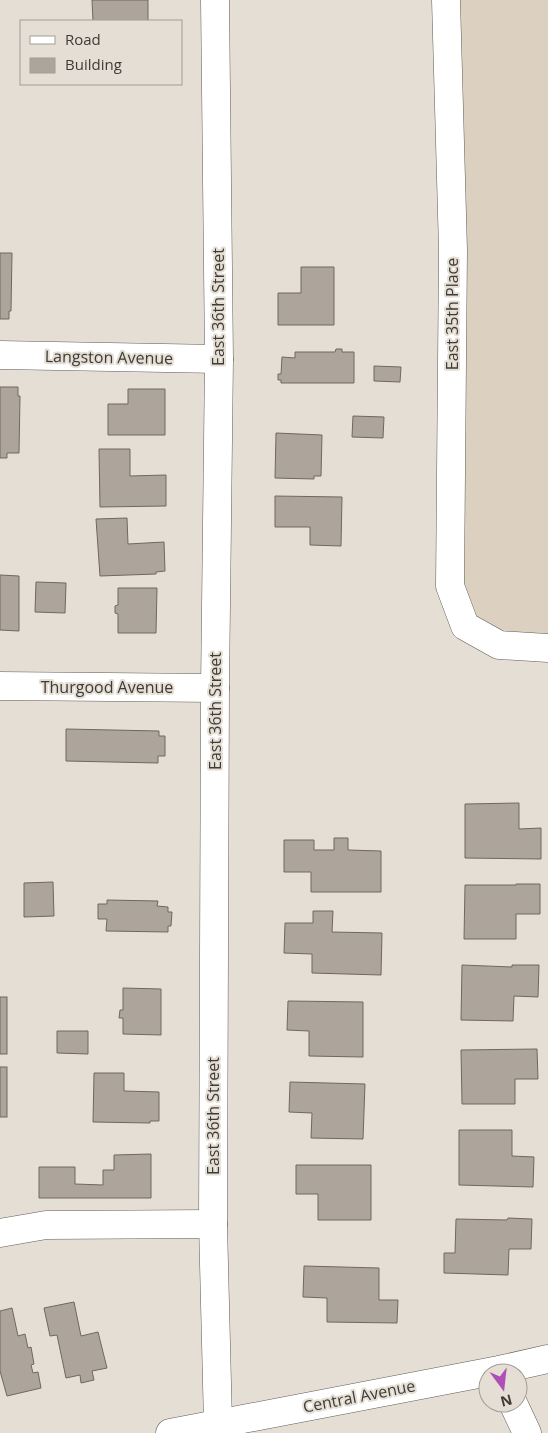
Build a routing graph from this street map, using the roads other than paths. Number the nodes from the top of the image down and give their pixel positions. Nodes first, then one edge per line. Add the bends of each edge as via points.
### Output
1 (215, 0) edge
2 (446, 0) edge
3 (0, 355) edge
4 (219, 359) junction
5 (548, 648) edge
6 (0, 686) edge
7 (215, 688) junction
8 (212, 1224) junction
9 (0, 1233) edge
10 (548, 1359) edge
11 (528, 1364) edge
12 (478, 1376) edge
13 (517, 1413) edge
14 (218, 1423) junction
15 (170, 1433) edge
16 (526, 1433) edge

1 - 4 street, East 36th Street
2 - 5 street, East 35th Place via 453,250 450,586 465,626 499,645
3 - 4 street, Langston Avenue
4 - 7 street, East 36th Street
6 - 7 street, Thurgood Avenue
7 - 8 street, East 36th Street
8 - 9 street via 46,1225
8 - 14 street, East 36th Street
10 - 11 street, Central Avenue
12 - 14 street, Central Avenue
13 - 16 street
14 - 15 street, Central Avenue

